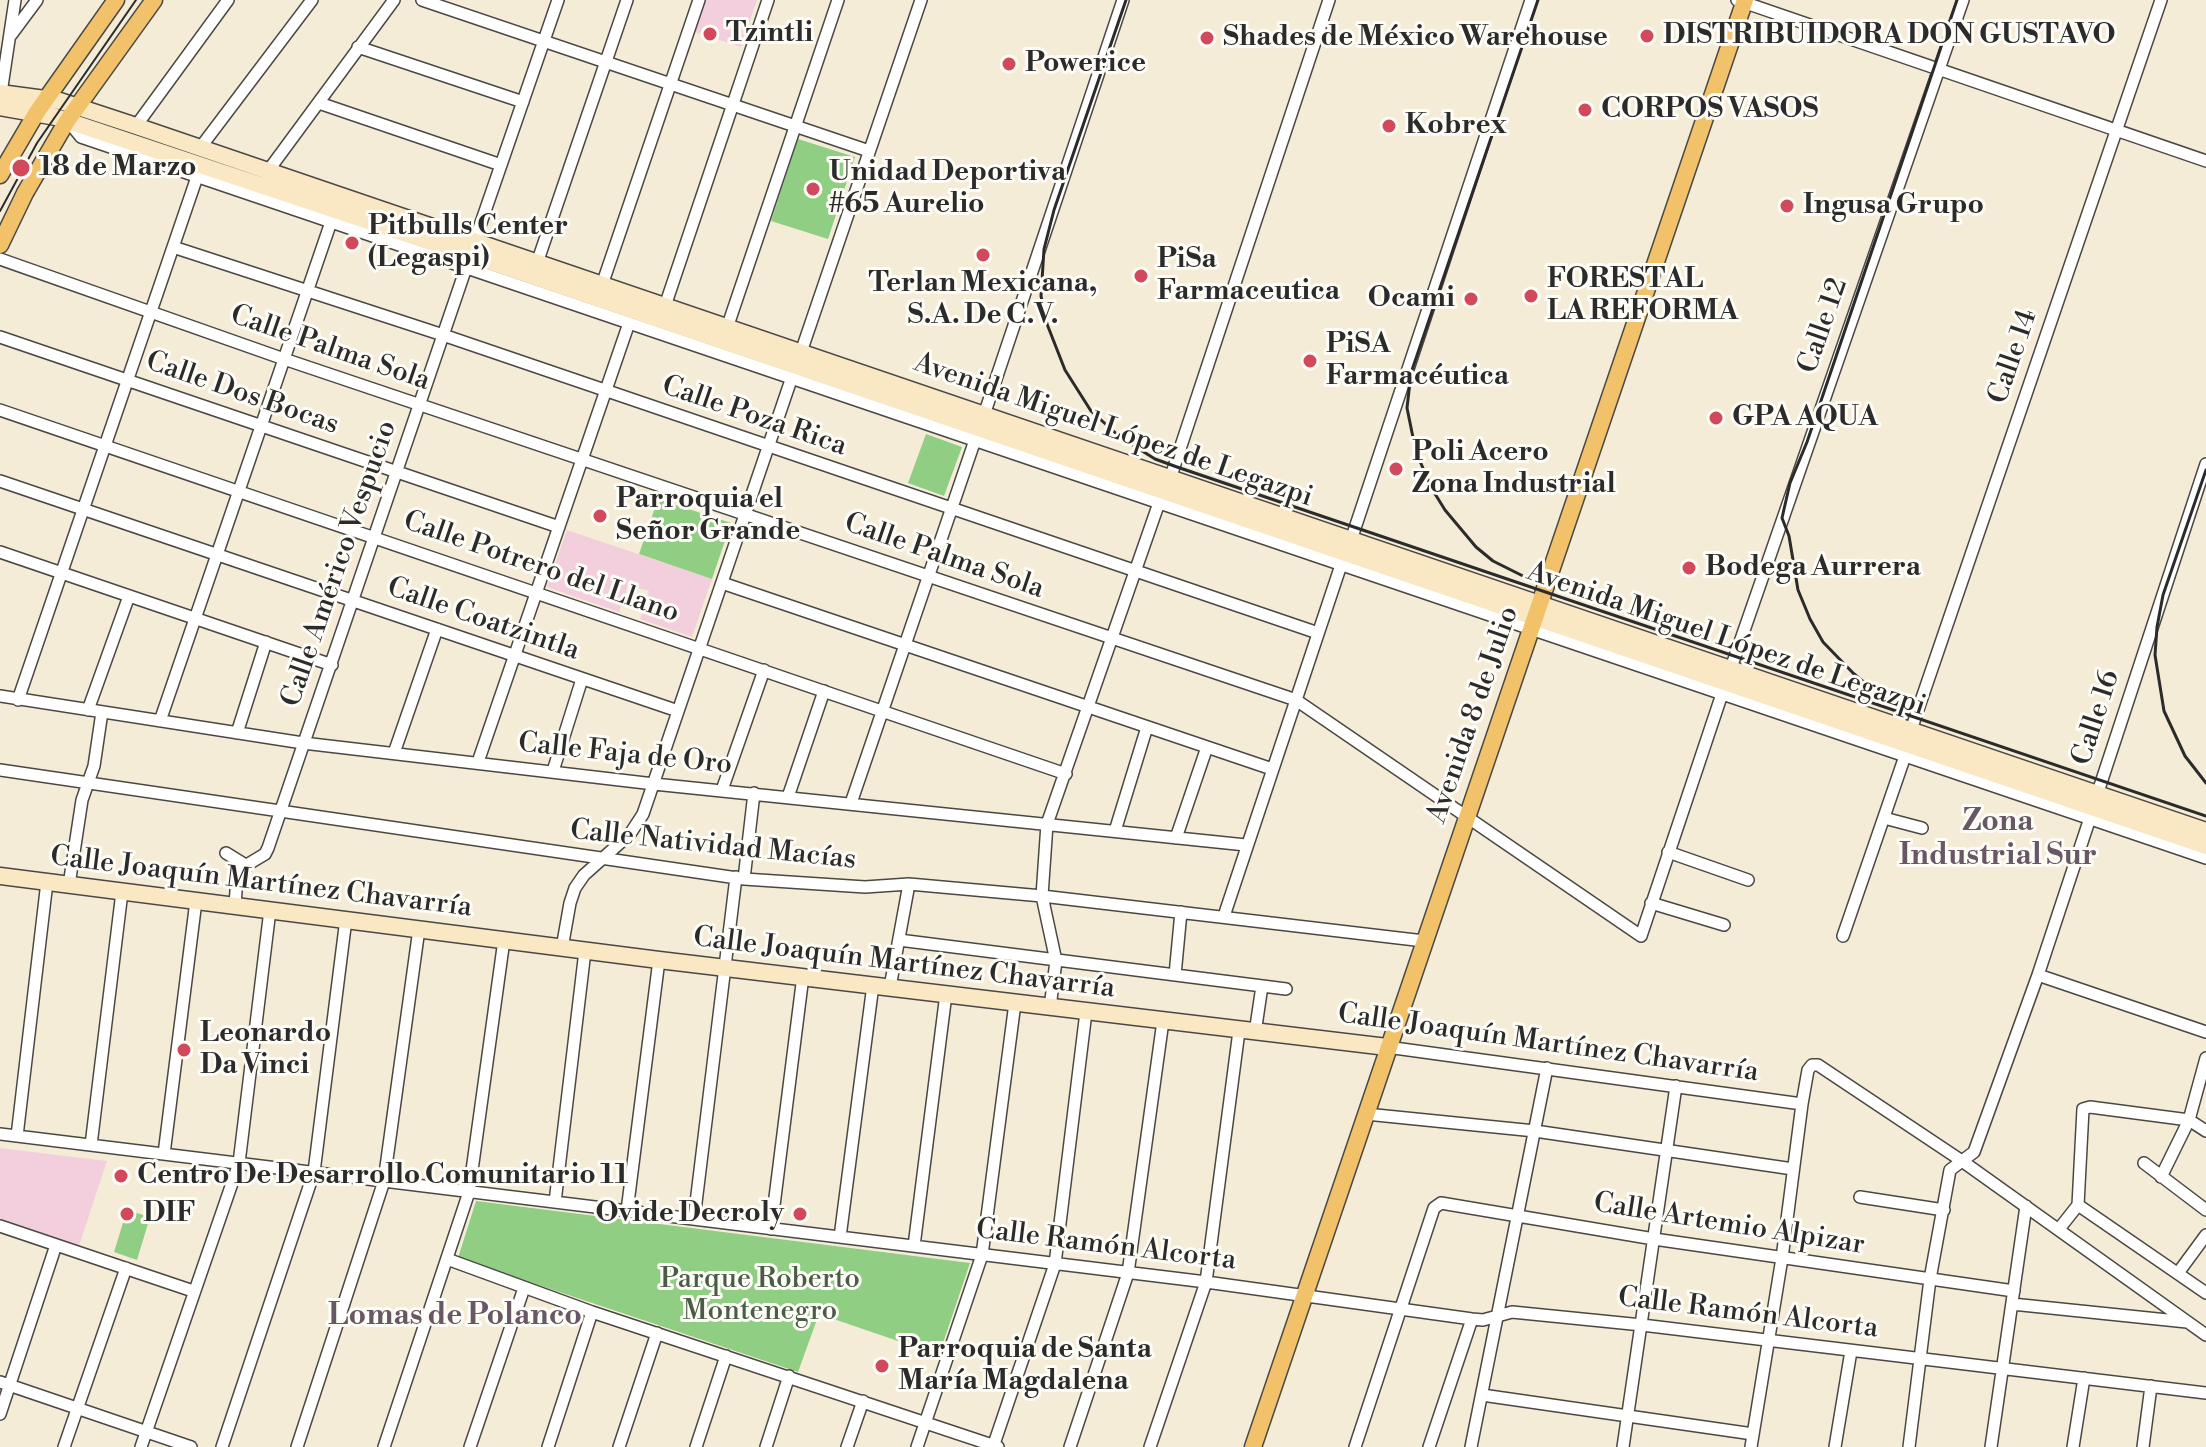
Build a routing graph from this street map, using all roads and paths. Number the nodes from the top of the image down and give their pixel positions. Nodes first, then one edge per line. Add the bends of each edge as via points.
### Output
1 (15, 0) edge
2 (37, 0) edge
3 (116, 0) edge
4 (154, 0) edge
5 (228, 0) edge
6 (312, 0) edge
7 (394, 0) edge
8 (422, 0) edge
9 (558, 0) edge
10 (627, 0) edge
11 (699, 0) edge
12 (768, 0) edge
13 (838, 0) edge
14 (921, 0) edge
15 (1123, 0) edge
16 (1329, 0) edge
17 (1531, 0) edge
18 (1963, 0) edge
19 (2161, 0) edge
20 (1742, 1) edge
21 (10, 36) junction
22 (544, 41) junction
23 (358, 47) junction
24 (606, 62) junction
25 (1940, 68) junction
26 (671, 84) junction
27 (0, 98) edge
28 (523, 102) junction
29 (319, 103) junction
30 (733, 105) junction
31 (41, 106) junction
32 (72, 114) junction
33 (136, 126) junction
34 (795, 126) junction
35 (2117, 131) junction
36 (200, 148) junction
37 (869, 151) junction
38 (2206, 161) edge
39 (501, 165) junction
40 (268, 171) junction
41 (0, 175) edge
42 (197, 177) junction
43 (331, 222) junction
44 (0, 245) edge
45 (173, 247) junction
46 (470, 255) junction
47 (0, 259) edge
48 (537, 263) junction
49 (602, 285) junction
50 (306, 291) junction
51 (665, 306) junction
52 (150, 313) junction
53 (629, 323) junction
54 (727, 328) junction
55 (443, 335) junction
56 (0, 337) edge
57 (284, 359) junction
58 (796, 366) junction
59 (128, 381) junction
60 (605, 391) junction
61 (420, 405) junction
62 (0, 410) edge
63 (984, 415) junction
64 (261, 426) junction
65 (975, 440) junction
66 (105, 445) junction
67 (769, 447) junction
68 (582, 460) junction
69 (2206, 464) edge
70 (398, 473) junction
71 (0, 481) edge
72 (1165, 490) junction
73 (240, 491) junction
74 (952, 509) junction
75 (84, 510) junction
76 (745, 515) junction
77 (559, 527) junction
78 (1316, 535) junction
79 (375, 536) junction
80 (1351, 540) junction
81 (0, 552) edge
82 (218, 554) junction
83 (1341, 565) junction
84 (1135, 571) junction
85 (63, 573) junction
86 (928, 577) junction
87 (722, 583) junction
88 (537, 592) junction
89 (129, 596) junction
90 (353, 601) junction
91 (1535, 617) junction
92 (195, 618) junction
93 (437, 629) junction
94 (1318, 633) junction
95 (1112, 639) junction
96 (266, 642) junction
97 (905, 645) junction
98 (700, 648) junction
99 (514, 656) junction
100 (332, 665) junction
101 (1731, 668) junction
102 (764, 670) junction
103 (582, 679) junction
104 (824, 691) junction
105 (1722, 694) junction
106 (0, 696) edge
107 (18, 700) junction
108 (1296, 700) junction
109 (1089, 707) junction
110 (88, 710) junction
111 (678, 711) junction
112 (883, 711) junction
113 (102, 712) junction
114 (160, 721) junction
115 (1147, 727) junction
116 (1911, 730) junction
117 (237, 733) junction
118 (303, 743) junction
119 (1207, 747) junction
120 (394, 753) junction
121 (1905, 756) junction
122 (478, 762) junction
123 (1272, 769) junction
124 (0, 770) edge
125 (553, 771) junction
126 (1066, 774) junction
127 (89, 783) junction
128 (654, 784) junction
129 (722, 790) junction
130 (754, 793) junction
131 (788, 797) junction
132 (851, 803) junction
133 (2093, 807) junction
134 (280, 811) junction
135 (1467, 817) junction
136 (1884, 818) junction
137 (1047, 824) junction
138 (1922, 828) dead end
139 (1115, 831) junction
140 (2206, 831) edge
141 (1176, 838) junction
142 (1246, 845) junction
143 (2206, 846) edge
144 (1668, 852) junction
145 (226, 853) dead end
146 (2206, 858) edge
147 (601, 860) junction
148 (247, 866) junction
149 (0, 876) edge
150 (740, 878) junction
151 (1748, 880) dead end
152 (47, 882) junction
153 (909, 884) junction
154 (69, 885) junction
155 (122, 892) junction
156 (1042, 896) junction
157 (196, 901) junction
158 (1651, 903) junction
159 (235, 906) junction
160 (270, 910) junction
161 (1181, 912) junction
162 (1224, 916) junction
163 (346, 919) junction
164 (1724, 925) dead end
165 (419, 929) junction
166 (1843, 936) dead end
167 (504, 940) junction
168 (899, 940) junction
169 (1424, 941) junction
170 (562, 948) junction
171 (585, 951) junction
172 (659, 960) junction
173 (1056, 961) junction
174 (727, 968) junction
175 (1175, 975) junction
176 (2038, 975) junction
177 (803, 976) junction
178 (881, 986) junction
179 (1262, 986) junction
180 (1286, 989) dead end
181 (946, 994) junction
182 (1015, 1003) junction
183 (1050, 1007) junction
184 (1086, 1012) junction
185 (1163, 1021) junction
186 (1247, 1032) junction
187 (2206, 1032) edge
188 (1387, 1047) junction
189 (2206, 1058) edge
190 (1547, 1068) junction
191 (1676, 1086) junction
192 (1802, 1104) junction
193 (1366, 1114) junction
194 (2189, 1120) junction
195 (1535, 1131) junction
196 (2206, 1131) edge
197 (0, 1134) edge
198 (17, 1136) junction
199 (91, 1145) junction
200 (1667, 1150) junction
201 (164, 1154) junction
202 (1962, 1161) junction
203 (239, 1163) junction
204 (2144, 1163) dead end
205 (1793, 1169) junction
206 (314, 1172) junction
207 (2161, 1177) junction
208 (384, 1181) junction
209 (469, 1192) junction
210 (1860, 1197) dead end
211 (555, 1202) junction
212 (2078, 1205) junction
213 (2026, 1206) junction
214 (1944, 1210) junction
215 (2206, 1210) edge
216 (627, 1211) junction
217 (1517, 1216) junction
218 (694, 1219) junction
219 (0, 1226) edge
220 (771, 1229) junction
221 (2059, 1229) junction
222 (2206, 1235) edge
223 (840, 1237) junction
224 (1654, 1239) junction
225 (56, 1245) junction
226 (914, 1246) junction
227 (982, 1255) junction
228 (1782, 1258) junction
229 (447, 1259) junction
230 (1055, 1264) junction
231 (126, 1268) junction
232 (1128, 1273) junction
233 (2178, 1273) junction
234 (1930, 1279) junction
235 (1206, 1282) junction
236 (524, 1288) junction
237 (193, 1291) junction
238 (2206, 1293) edge
239 (1304, 1297) junction
240 (2013, 1298) junction
241 (1402, 1310) junction
242 (592, 1312) junction
243 (1498, 1315) junction
244 (1472, 1319) junction
245 (2188, 1322) junction
246 (1642, 1325) junction
247 (657, 1333) junction
248 (2206, 1335) edge
249 (1770, 1340) junction
250 (1851, 1351) junction
251 (726, 1356) junction
252 (1920, 1358) junction
253 (2002, 1368) junction
254 (789, 1376) junction
255 (2084, 1378) junction
256 (5, 1384) edge
257 (2151, 1386) junction
258 (2206, 1393) edge
259 (1482, 1395) junction
260 (863, 1401) junction
261 (78, 1409) junction
262 (0, 1414) edge
263 (1628, 1416) junction
264 (925, 1423) junction
265 (146, 1432) junction
266 (1753, 1434) junction
267 (64, 1447) edge
268 (141, 1447) edge
269 (191, 1447) edge
270 (222, 1447) edge
271 (297, 1447) edge
272 (384, 1447) edge
273 (470, 1447) edge
274 (548, 1447) edge
275 (619, 1447) edge
276 (696, 1447) edge
277 (766, 1447) edge
278 (847, 1447) edge
279 (917, 1447) edge
280 (995, 1447) edge
281 (1070, 1447) edge
282 (1150, 1447) edge
283 (1253, 1447) edge
284 (1355, 1447) edge
285 (1429, 1447) edge
286 (1471, 1447) edge
287 (1623, 1447) edge
288 (1751, 1447) edge
289 (1835, 1447) edge
290 (1909, 1447) edge
291 (1991, 1447) edge
292 (2073, 1447) edge
293 (2143, 1447) edge

1 - 21 street
2 - 21 street
3 - 31 main road
4 - 32 main road
5 - 33 street
6 - 36 street
7 - 23 street
8 - 22 street
9 - 22 street, Calle Américo Vespucio
10 - 24 street
11 - 26 street
12 - 30 street
13 - 34 street
14 - 37 street
15 - 63 street
16 - 72 street
17 - 80 street
18 - 25 street, Calle 12
19 - 35 street, Calle 14
20 - 25 street
20 - 91 main road, Avenida 8 de Julio
21 - 27 street
22 - 24 street
22 - 28 street, Calle Américo Vespucio
23 - 28 street
23 - 29 street
24 - 26 street
24 - 48 street
25 - 35 street
25 - 101 street, Calle 12
26 - 30 street
26 - 49 street
27 - 31 main road, Avenida Miguel López de Legazpi
28 - 39 street, Calle Américo Vespucio
29 - 39 street
29 - 40 street
30 - 34 street
30 - 51 street
31 - 32 main road, Avenida Miguel López de Legazpi
31 - 41 main road
32 - 33 main road, Avenida Miguel López de Legazpi
32 - 42 street, Avenida Miguel López de Legazpi via 81,137
32 - 44 main road
32 - 46 main road, Avenida Miguel López de Legazpi
33 - 36 main road, Avenida Miguel López de Legazpi
34 - 37 street
34 - 54 street
35 - 38 street
35 - 116 street, Calle 14
36 - 40 main road, Avenida Miguel López de Legazpi
37 - 58 street
39 - 46 street, Calle Américo Vespucio
40 - 46 main road, Avenida Miguel López de Legazpi
42 - 43 street, Avenida Miguel López de Legazpi
42 - 45 street
43 - 46 street, Avenida Miguel López de Legazpi
43 - 50 street
45 - 50 street, Calle Poza Rica
45 - 52 street
46 - 48 main road, Avenida Miguel López de Legazpi
46 - 53 street, Avenida Miguel López de Legazpi
46 - 55 street, Calle Américo Vespucio
46 - 58 main road, Avenida Miguel López de Legazpi
47 - 52 street, Calle Palma Sola
48 - 49 main road, Avenida Miguel López de Legazpi
49 - 51 main road, Avenida Miguel López de Legazpi
50 - 55 street, Calle Poza Rica
50 - 57 street
51 - 54 main road, Avenida Miguel López de Legazpi
52 - 57 street, Calle Palma Sola
52 - 59 street
53 - 58 street, Avenida Miguel López de Legazpi
53 - 60 street
54 - 58 main road, Avenida Miguel López de Legazpi
55 - 60 street, Calle Poza Rica
55 - 61 street, Calle Américo Vespucio
56 - 59 street, Calle Dos Bocas
57 - 61 street, Calle Palma Sola
57 - 64 street
58 - 63 main road, Avenida Miguel López de Legazpi
58 - 65 street, Avenida Miguel López de Legazpi
58 - 67 street
58 - 72 main road, Avenida Miguel López de Legazpi
59 - 64 street, Calle Dos Bocas
59 - 66 street
60 - 67 street, Calle Poza Rica
60 - 68 street
61 - 68 street, Calle Palma Sola
61 - 70 street, Calle Américo Vespucio
62 - 66 street, Calle Potrero del Llano
63 - 72 main road, Avenida Miguel López de Legazpi
64 - 70 street, Calle Dos Bocas
64 - 73 street
65 - 72 street, Avenida Miguel López de Legazpi
65 - 74 street
66 - 73 street, Calle Potrero del Llano
66 - 75 street
67 - 74 street, Calle Poza Rica
67 - 76 street
68 - 76 street, Calle Palma Sola
68 - 77 street
69 - 133 street, Calle 16
70 - 77 street, Calle Dos Bocas
70 - 79 street, Calle Américo Vespucio
71 - 75 street, Calle Coatzintla
72 - 78 main road, Avenida Miguel López de Legazpi
72 - 83 street, Avenida Miguel López de Legazpi
72 - 84 street
73 - 79 street, Calle Potrero del Llano
73 - 82 street
74 - 84 street, Calle Poza Rica
74 - 86 street
75 - 82 street, Calle Coatzintla
75 - 85 street
76 - 86 street, Calle Palma Sola
76 - 87 street
77 - 88 street
78 - 80 main road, Avenida Miguel López de Legazpi
78 - 91 main road, Avenida Miguel López de Legazpi
79 - 88 street, Calle Potrero del Llano
79 - 90 street, Calle Américo Vespucio
80 - 91 main road, Avenida Miguel López de Legazpi
81 - 85 street
82 - 90 street, Calle Coatzintla
82 - 92 street
83 - 91 street, Avenida Miguel López de Legazpi
83 - 94 street
84 - 94 street, Calle Poza Rica
84 - 95 street
85 - 89 street
85 - 107 street
86 - 95 street, Calle Palma Sola
86 - 97 street
87 - 97 street
87 - 98 street
88 - 98 street, Calle Potrero del Llano
88 - 99 street
89 - 92 street
89 - 110 street
90 - 93 street, Calle Coatzintla
90 - 100 street, Calle Américo Vespucio
91 - 101 main road, Avenida Miguel López de Legazpi
91 - 105 street, Avenida Miguel López de Legazpi
91 - 133 main road, Avenida Miguel López de Legazpi
91 - 135 main road, Avenida 8 de Julio
92 - 96 street
92 - 114 street
93 - 99 street, Calle Coatzintla
93 - 120 street
94 - 108 street
95 - 108 street, Calle Palma Sola
95 - 109 street
96 - 100 street
96 - 117 street
97 - 109 street
97 - 112 street
98 - 102 street, Calle Potrero del Llano
98 - 111 street
99 - 103 street, Calle Coatzintla
99 - 122 street
100 - 118 street, Calle Américo Vespucio
101 - 116 main road, Avenida Miguel López de Legazpi
102 - 104 street, Calle Potrero del Llano
102 - 129 street
103 - 111 street, Calle Coatzintla
103 - 125 street
104 - 112 street, Calle Potrero del Llano
104 - 131 street
105 - 121 street, Avenida Miguel López de Legazpi
105 - 144 street
106 - 107 street, Calle Faja de Oro
107 - 110 street, Calle Faja de Oro
108 - 123 street
108 - 135 street, Calle Palma Sola
109 - 115 street
109 - 126 street
110 - 113 street, Calle Faja de Oro
111 - 128 street
112 - 126 street, Calle Potrero del Llano
112 - 132 street
113 - 114 street, Calle Faja de Oro
113 - 127 street
114 - 117 street, Calle Faja de Oro
115 - 119 street
115 - 139 street
116 - 133 main road, Avenida Miguel López de Legazpi
117 - 118 street, Calle Faja de Oro
118 - 120 street, Calle Faja de Oro
118 - 134 street, Calle Américo Vespucio
119 - 123 street
119 - 141 street
120 - 122 street, Calle Faja de Oro
121 - 133 street, Avenida Miguel López de Legazpi
121 - 136 street
122 - 125 street, Calle Faja de Oro
123 - 142 street
124 - 127 street, Calle Natividad Macías
125 - 128 street, Calle Faja de Oro
126 - 137 street
127 - 134 street, Calle Natividad Macías
127 - 154 street
128 - 129 street, Calle Faja de Oro
128 - 147 street via 630,834
129 - 130 street, Calle Faja de Oro
130 - 131 street, Calle Faja de Oro
130 - 150 street
131 - 132 street, Calle Faja de Oro
132 - 137 street, Calle Faja de Oro
133 - 140 main road, Avenida Miguel López de Legazpi
133 - 143 main road, Avenida Miguel López de Legazpi
133 - 146 street, Avenida Miguel López de Legazpi
133 - 176 street, Calle 16
134 - 147 street, Calle Natividad Macías
134 - 148 street, Calle Américo Vespucio via 265,854
135 - 158 street, Calle Palma Sola via 1641,936
135 - 169 main road, Avenida 8 de Julio
136 - 138 street
136 - 166 street
137 - 139 street, Calle Faja de Oro
137 - 156 street
139 - 141 street, Calle Faja de Oro
141 - 142 street, Calle Faja de Oro
142 - 162 street
144 - 151 street
144 - 158 street
145 - 148 street
147 - 150 street, Calle Natividad Macías
147 - 170 street via 575,888
148 - 159 street, Calle Américo Vespucio via 237,875
149 - 152 main road, Calle Joaquín Martínez Chavarría
150 - 153 street, Calle Natividad Macías via 865,887
150 - 174 street
152 - 154 main road, Calle Joaquín Martínez Chavarría
152 - 198 street
153 - 156 street, Calle Natividad Macías
153 - 168 street
154 - 155 main road, Calle Joaquín Martínez Chavarría
155 - 157 main road, Calle Joaquín Martínez Chavarría
155 - 199 street
156 - 161 street, Calle Natividad Macías
156 - 173 street
157 - 159 main road, Calle Joaquín Martínez Chavarría
157 - 201 street
158 - 164 street
159 - 160 main road, Calle Joaquín Martínez Chavarría
160 - 163 main road, Calle Joaquín Martínez Chavarría
160 - 203 street
161 - 162 street, Calle Natividad Macías
161 - 175 street
162 - 169 street, Calle Natividad Macías
163 - 165 main road, Calle Joaquín Martínez Chavarría
163 - 206 street
165 - 167 main road, Calle Joaquín Martínez Chavarría
165 - 208 street
167 - 170 main road, Calle Joaquín Martínez Chavarría
167 - 209 street
168 - 173 street
168 - 178 street
169 - 188 main road, Avenida 8 de Julio
170 - 171 main road, Calle Joaquín Martínez Chavarría
171 - 172 main road, Calle Joaquín Martínez Chavarría
171 - 211 street
172 - 174 main road, Calle Joaquín Martínez Chavarría
172 - 216 street
173 - 175 street
173 - 183 street
174 - 177 main road, Calle Joaquín Martínez Chavarría
174 - 218 street
175 - 179 street
176 - 187 street
176 - 202 street, Calle 16 via 1974,1152
177 - 178 main road, Calle Joaquín Martínez Chavarría
177 - 220 street
178 - 181 main road, Calle Joaquín Martínez Chavarría
178 - 223 street
179 - 180 street
179 - 186 street
181 - 182 main road, Calle Joaquín Martínez Chavarría
181 - 226 street
182 - 183 main road, Calle Joaquín Martínez Chavarría
182 - 227 street
183 - 184 main road, Calle Joaquín Martínez Chavarría
184 - 185 main road, Calle Joaquín Martínez Chavarría
184 - 230 street
185 - 186 main road, Calle Joaquín Martínez Chavarría
185 - 232 street
186 - 188 main road, Calle Joaquín Martínez Chavarría
186 - 235 street
188 - 190 street, Calle Joaquín Martínez Chavarría
188 - 193 main road, Avenida 8 de Julio
189 - 194 street
190 - 191 street, Calle Joaquín Martínez Chavarría
190 - 195 street
191 - 192 street, Calle Joaquín Martínez Chavarría
191 - 200 street
192 - 202 street via 1808,1070 1818,1065
192 - 205 street
193 - 195 street
193 - 239 main road, Avenida 8 de Julio
194 - 196 street
194 - 207 street
194 - 212 street via 2083,1109
195 - 200 street
195 - 217 street
197 - 198 street, Calle Ramón Alcorta
198 - 199 street, Calle Ramón Alcorta
199 - 201 street, Calle Ramón Alcorta
200 - 205 street
200 - 224 street
201 - 203 street, Calle Ramón Alcorta
202 - 213 street
202 - 214 street, Calle 16 via 1950,1170
203 - 206 street, Calle Ramón Alcorta
203 - 237 street
204 - 207 street
205 - 228 street
206 - 208 street, Calle Ramón Alcorta
206 - 270 street
207 - 215 street
208 - 209 street, Calle Ramón Alcorta
208 - 271 street
209 - 211 street, Calle Ramón Alcorta
209 - 229 street
210 - 214 street
211 - 216 street, Calle Ramón Alcorta
212 - 221 street
212 - 233 street
213 - 221 street
213 - 240 street
214 - 234 street, Calle 16
216 - 218 street, Calle Ramón Alcorta
217 - 224 street, Calle Artemio Alpizar
217 - 241 street, Calle Artemio Alpizar via 1438,1204
217 - 243 street
218 - 220 street, Calle Ramón Alcorta
219 - 225 street
220 - 223 street, Calle Ramón Alcorta
221 - 245 street
222 - 233 street
223 - 226 street, Calle Ramón Alcorta
224 - 228 street, Calle Artemio Alpizar
224 - 246 street
225 - 231 street
225 - 256 street
226 - 227 street, Calle Ramón Alcorta
227 - 230 street, Calle Ramón Alcorta
227 - 264 street
228 - 234 street, Calle Artemio Alpizar
228 - 249 street
229 - 236 street
229 - 272 street
230 - 232 street, Calle Ramón Alcorta
230 - 280 street
231 - 237 street
231 - 261 street
232 - 235 street, Calle Ramón Alcorta
232 - 281 street
233 - 238 street
234 - 240 street, Calle Artemio Alpizar
234 - 252 street, Calle 16
235 - 239 street, Calle Ramón Alcorta
235 - 282 street
236 - 242 street
236 - 273 street
237 - 265 street
239 - 241 street, Calle Ramón Alcorta
239 - 283 main road, Avenida 8 de Julio
240 - 245 street, Calle Artemio Alpizar
240 - 253 street
241 - 244 street, Calle Ramón Alcorta
241 - 284 street
242 - 247 street
242 - 274 street
243 - 244 street, Calle Ramón Alcorta
243 - 246 street, Calle Ramón Alcorta
243 - 259 street
244 - 285 street
245 - 248 street
246 - 249 street, Calle Ramón Alcorta
246 - 263 street
247 - 251 street
247 - 275 street
249 - 250 street, Calle Ramón Alcorta
249 - 266 street
250 - 252 street, Calle Ramón Alcorta
250 - 289 street
251 - 254 street
251 - 276 street
252 - 253 street, Calle Ramón Alcorta
252 - 290 street, Calle 16
253 - 255 street, Calle Ramón Alcorta
253 - 291 street
254 - 260 street
254 - 277 street
255 - 257 street, Calle Ramón Alcorta
255 - 292 street
256 - 261 street
256 - 262 street
257 - 258 street, Calle Ramón Alcorta
257 - 293 street
259 - 263 street
259 - 286 street
260 - 264 street
260 - 278 street
261 - 265 street
261 - 267 street
263 - 266 street
263 - 287 street
264 - 279 street
264 - 280 street
265 - 268 street
265 - 269 street
266 - 288 street

